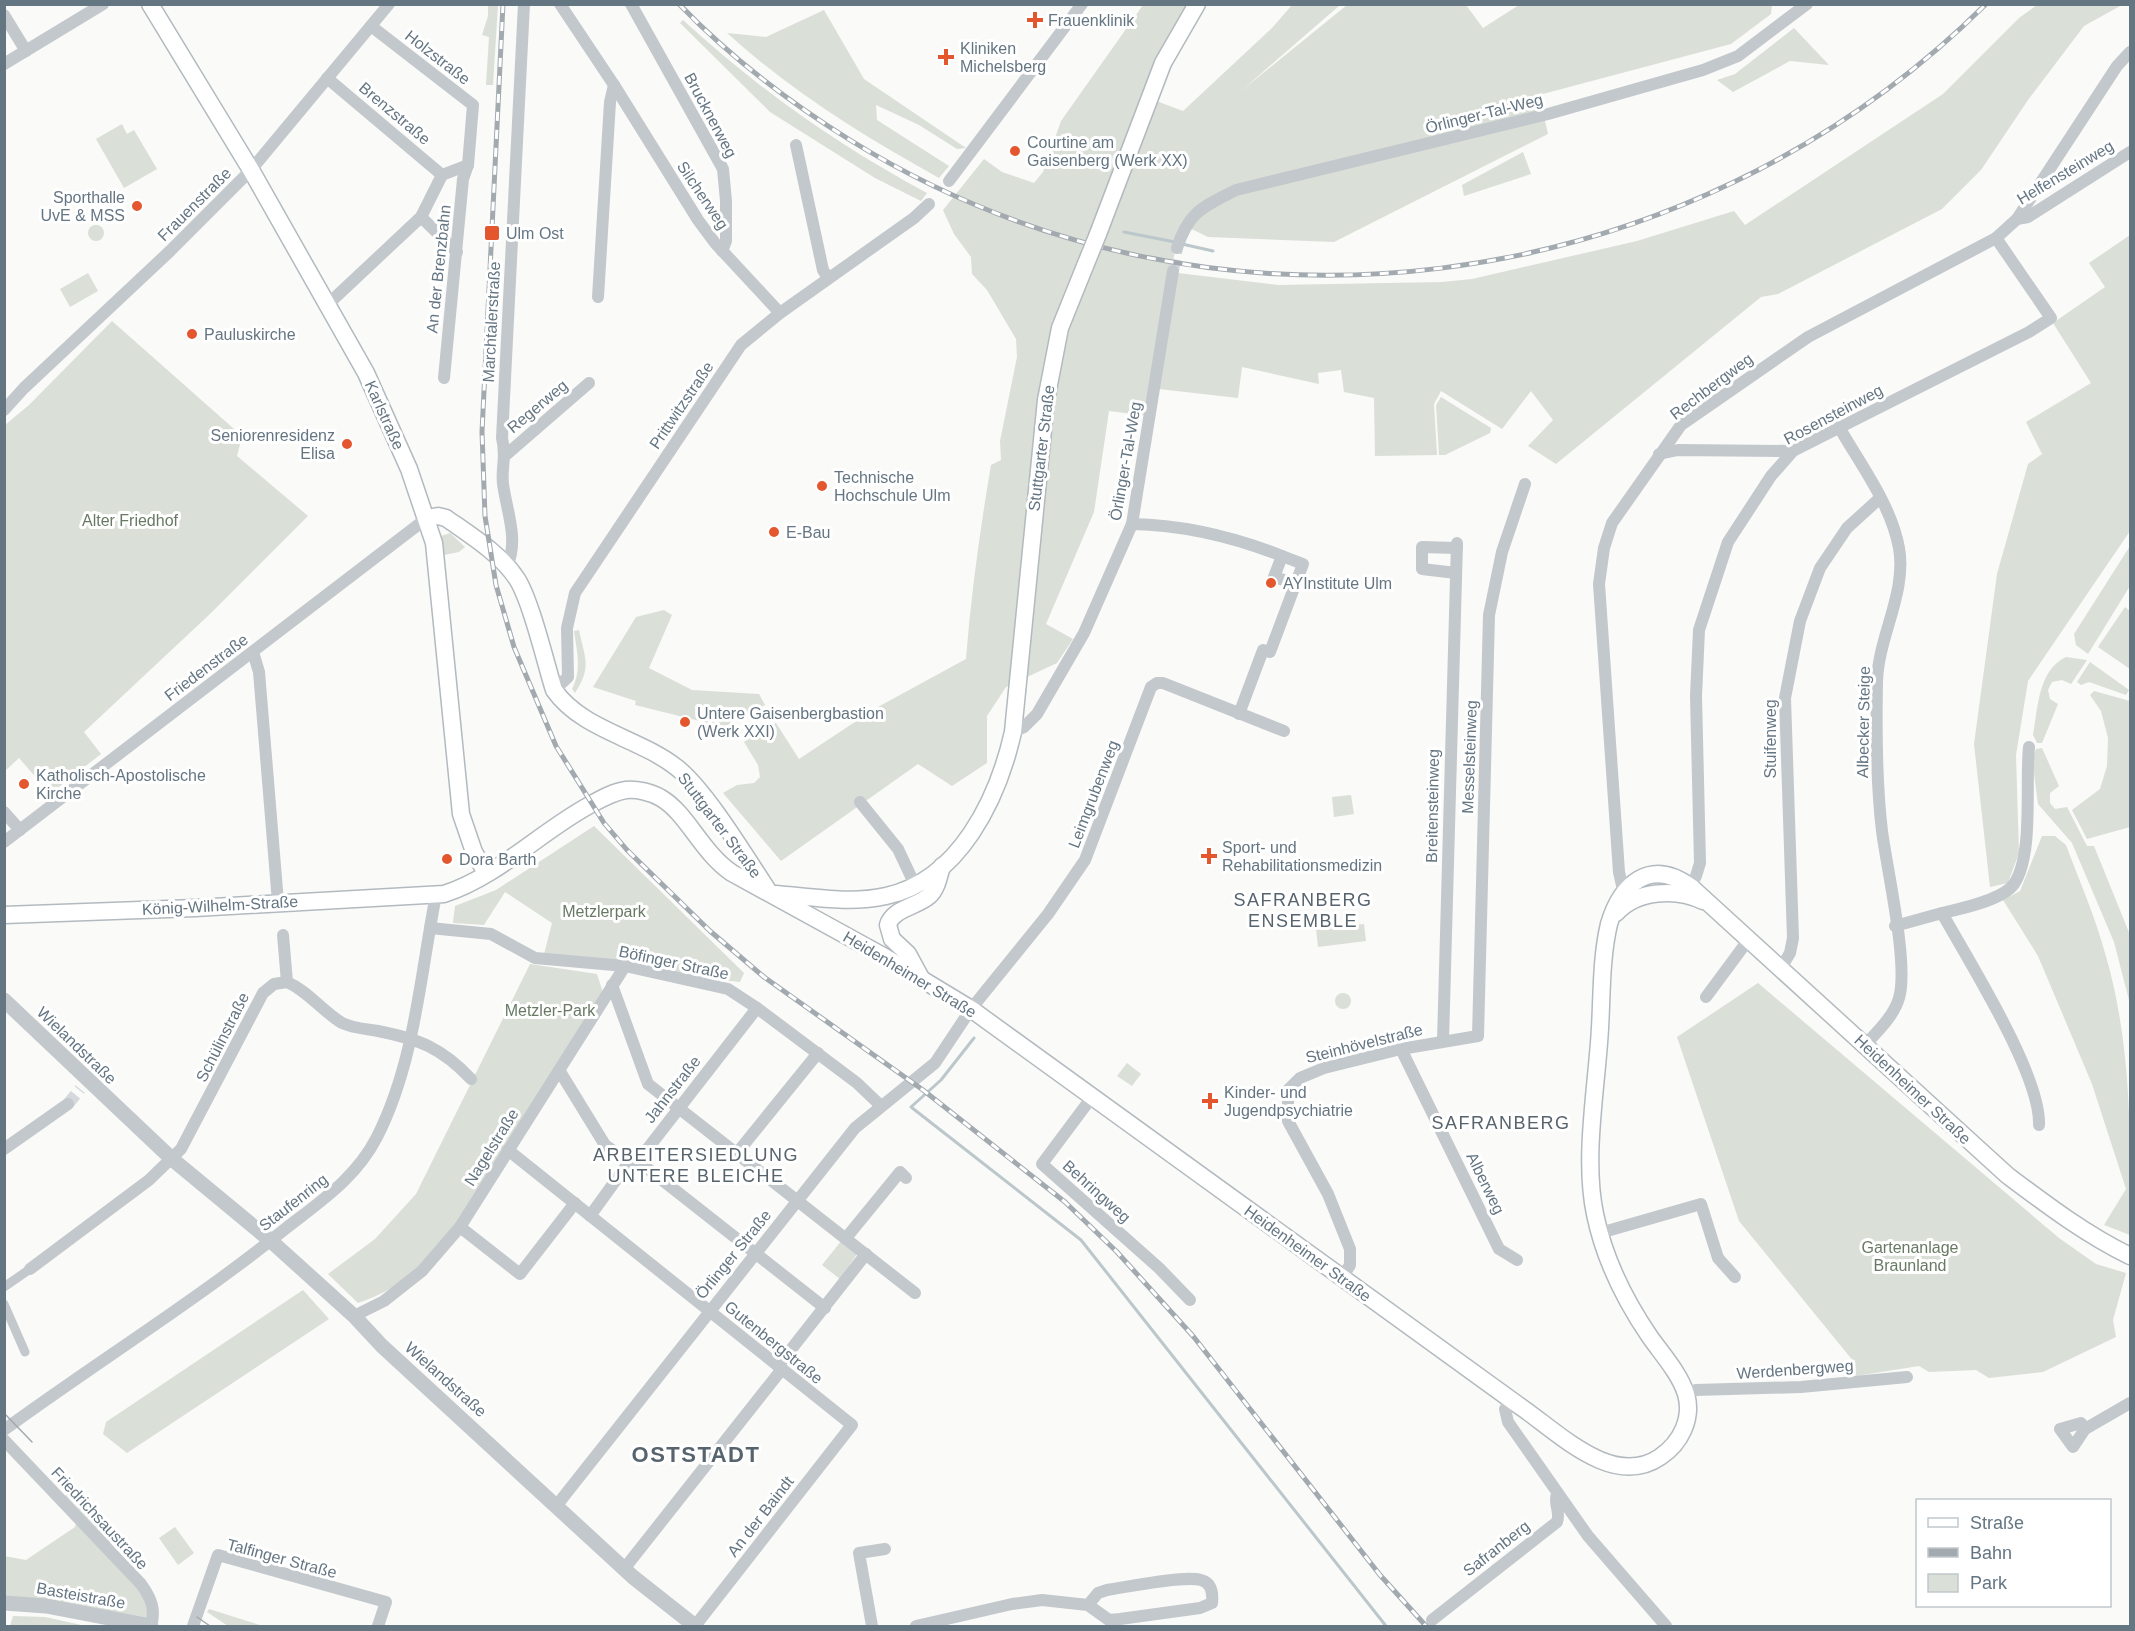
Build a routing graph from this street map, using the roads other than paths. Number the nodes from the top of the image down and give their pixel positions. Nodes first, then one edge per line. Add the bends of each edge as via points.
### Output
1 (103, 4) edge
2 (150, 4) edge
3 (389, 4) edge
4 (524, 4) edge
5 (560, 4) edge
6 (631, 4) edge
7 (1082, 4) edge
8 (1197, 4) edge
9 (1807, 4) edge
10 (4, 15) edge
11 (371, 27) junction
12 (26, 51) junction
13 (2130, 52) edge
14 (4, 64) edge
15 (327, 78) junction
16 (615, 85) junction
17 (796, 145) dead end
18 (2130, 152) edge
19 (468, 165) junction
20 (251, 170) junction
21 (442, 174) junction
22 (949, 181) dead end
23 (929, 204) dead end
24 (421, 217) junction
25 (2017, 219) junction
26 (1996, 238) junction
27 (1178, 244) tunnel mouth
28 (722, 250) junction
29 (457, 252) junction
30 (1173, 271) tunnel mouth
31 (828, 278) junction
32 (597, 297) dead end
33 (326, 306) junction
34 (780, 313) junction
35 (444, 378) dead end
36 (589, 383) dead end
37 (4, 410) edge
38 (1839, 426) junction
39 (1793, 451) junction
40 (507, 454) junction
41 (1659, 454) junction
42 (1525, 484) dead end
43 (1880, 498) junction
44 (427, 518) junction
45 (1132, 524) junction
46 (1282, 556) junction
47 (507, 567) junction
48 (1456, 573) junction
49 (1296, 584) junction
50 (253, 652) junction
51 (554, 690) junction
52 (1239, 714) junction
53 (1284, 731) dead end
54 (1013, 732) junction
55 (2029, 747) dead end
56 (860, 802) dead end
57 (4, 812) edge
58 (20, 830) junction
59 (4, 842) edge
60 (942, 865) junction
61 (486, 873) junction
62 (915, 885) junction
63 (1688, 891) junction
64 (770, 894) junction
65 (436, 895) junction
66 (1625, 898) junction
67 (278, 903) junction
68 (1942, 913) junction
69 (4, 915) edge
70 (1895, 926) junction
71 (430, 928) junction
72 (283, 935) dead end
73 (1749, 939) junction
74 (625, 966) junction
75 (1780, 968) junction
76 (921, 978) junction
77 (286, 982) junction
78 (612, 985) junction
79 (1706, 997) dead end
80 (7, 1006) edge
81 (757, 1008) junction
82 (971, 1009) junction
83 (1478, 1036) joint
84 (411, 1038) junction
85 (1443, 1041) junction
86 (1865, 1045) junction
87 (1401, 1048) junction
88 (818, 1053) junction
89 (559, 1070) junction
90 (471, 1079) dead end
91 (1092, 1097) junction
92 (68, 1104) tunnel mouth
93 (880, 1105) junction
94 (678, 1107) junction
95 (2039, 1125) dead end
96 (4, 1149) edge
97 (508, 1150) junction
98 (737, 1153) junction
99 (172, 1159) junction
100 (633, 1162) junction
101 (906, 1178) dead end
102 (797, 1200) junction
103 (574, 1203) junction
104 (590, 1216) junction
105 (460, 1227) junction
106 (1600, 1233) junction
107 (846, 1238) junction
108 (271, 1241) junction
109 (756, 1252) junction
110 (866, 1254) junction
111 (2130, 1256) edge
112 (1517, 1260) dead end
113 (30, 1269) joint
114 (1735, 1277) dead end
115 (1342, 1278) junction
116 (4, 1287) edge
117 (915, 1293) dead end
118 (1190, 1300) dead end
119 (4, 1305) edge
120 (825, 1308) junction
121 (709, 1311) junction
122 (354, 1317) junction
123 (25, 1352) dead end
124 (780, 1368) junction
125 (1907, 1377) dead end
126 (1686, 1393) junction
127 (1511, 1400) junction
128 (2130, 1403) edge
129 (7, 1424) edge
130 (852, 1425) joint
131 (2085, 1429) dead end
132 (4, 1440) edge
133 (1558, 1493) junction
134 (557, 1505) junction
135 (885, 1549) dead end
136 (624, 1569) junction
137 (4, 1603) edge
138 (1088, 1605) junction
139 (1432, 1620) dead end
140 (698, 1623) edge
141 (151, 1626) edge
142 (193, 1626) edge
143 (378, 1626) edge
144 (872, 1626) edge
145 (916, 1626) edge
146 (1666, 1626) edge

1 - 12 street
2 - 20 main road, Karlstraße
3 - 11 street, Frauenstraße
4 - 40 street, Marchtalerstraße via 505,358 502,438
5 - 16 street, Silcherweg
6 - 28 street, Brucknerweg via 723,169 726,241
7 - 22 street
8 - 54 main road, Stuttgarter Straße, bridge via 1163,63 1060,328 1046,400
9 - 27 street, Örlinger-Tal-Weg via 1738,57 1703,70 1569,108 1236,190 1199,208
10 - 12 street
11 - 15 street, Frauenstraße
11 - 19 street, Holzstraße via 473,105
12 - 14 street
13 - 25 street, Rechbergweg
15 - 20 street, Frauenstraße
15 - 21 street, Brenzstraße
16 - 28 street, Silcherweg via 698,220
16 - 32 street via 610,102
17 - 31 street
18 - 25 street, Helfensteinweg via 2028,217
19 - 21 street
19 - 29 street, An der Brenzbahn via 463,179
20 - 33 main road, Karlstraße
20 - 37 street, Frauenstraße
21 - 24 street
23 - 31 street, Prittwitzstraße via 914,219
24 - 29 street
24 - 33 street
25 - 26 street, Rechbergweg
26 - 38 street, Rosensteinweg via 2051,318
26 - 41 street, Rechbergweg via 1808,338 1762,367 1682,425
28 - 34 street, Silcherweg
29 - 35 street, An der Brenzbahn
30 - 45 street, Örlinger-Tal-Weg
31 - 34 street, Prittwitzstraße
33 - 44 main road, Karlstraße via 372,384
34 - 51 street, Prittwitzstraße via 741,345 589,569 568,614 568,677
36 - 40 street, Regerweg
38 - 39 street, Rosensteinweg
38 - 43 street, Albecker Steige
39 - 41 street via 1678,450
39 - 63 street, Rosensteinweg via 1771,476 1728,542 1699,630 1696,705 1700,863
40 - 47 street, Marchtalerstraße via 503,482 513,533
41 - 66 street, Rechbergweg via 1612,523 1599,577 1619,872
42 - 83 street, Messelsteinweg via 1502,552 1489,615
43 - 70 street, Albecker Steige via 1893,524 1900,566 1877,678 1876,758
43 - 75 street, Stuifenweg via 1848,528 1820,568 1800,621 1785,698 1793,938 1790,953
44 - 47 main road, Stuttgarter Straße via 446,518
44 - 50 street, Friedenstraße
44 - 61 main road, Karlstraße via 440,593 461,814
45 - 46 street via 1235,538
45 - 54 street, Örlinger-Tal-Weg via 1084,633 1037,714
46 - 49 street via 1303,564
46 - 49 street via 1274,577
47 - 51 main road, Stuttgarter Straße via 525,596
48 - 48 street, Breitensteinweg via 1457,546 1422,547 1422,569
48 - 85 street, Breitensteinweg
49 - 52 street via 1270,652 1263,650
50 - 58 street, Friedenstraße
50 - 67 street via 259,672
51 - 64 main road, Stuttgarter Straße via 568,707 679,769
52 - 53 street, Leimgrubenweg
52 - 82 street, Leimgrubenweg via 1164,683 1151,687 1085,860 1037,928
54 - 60 main road, Stuttgarter Straße via 1005,769 987,809
55 - 68 street via 2026,850 2013,885 1994,898
56 - 62 street via 898,849
57 - 58 street
58 - 59 street, Friedenstraße
60 - 62 main road, Stuttgarter Straße
60 - 76 main road via 929,896 892,916 888,925 892,939 908,954
61 - 64 main road, Heidenheimer Straße via 577,812 618,792 634,790 663,799 716,862
61 - 65 main road, König-Wilhelm-Straße
62 - 64 main road, Stuttgarter Straße via 868,899
63 - 66 main road, Heidenheimer Straße
63 - 73 main road, Heidenheimer Straße
64 - 76 main road, Heidenheimer Straße
65 - 67 main road, König-Wilhelm-Straße
65 - 71 street, Staufenring
66 - 106 main road, Heidenheimer Straße via 1611,918 1606,940 1592,1156 1594,1211
67 - 69 main road, König-Wilhelm-Straße
68 - 70 street
68 - 95 street via 2028,1078 2036,1099
70 - 86 street, Albecker Steige via 1902,973 1899,998 1890,1016
71 - 74 street, Böfinger Straße via 491,934 535,958 549,961
71 - 84 street, Staufenring
72 - 77 street
73 - 75 main road, Heidenheimer Straße
73 - 79 street
74 - 78 street, Nagelstraße
74 - 81 street, Böfinger Straße via 728,989
75 - 86 main road, Heidenheimer Straße
76 - 82 main road, Heidenheimer Straße
77 - 84 street via 297,986 345,1024
77 - 99 street, Schülinstraße via 274,984 262,993 188,1139
78 - 89 street, Nagelstraße
78 - 94 street via 648,1084
80 - 99 street, Wielandstraße via 84,1085
81 - 88 street, Böfinger Straße
81 - 94 street, Jahnstraße
82 - 91 main road, Heidenheimer Straße
82 - 93 street, Örlinger Straße via 935,1063
83 - 85 street, Steinhövelstraße
84 - 90 street via 429,1044
84 - 108 street, Staufenring via 390,1107 362,1161 336,1190
85 - 87 street, Steinhövelstraße
86 - 111 main road, Heidenheimer Straße via 2007,1175 2061,1216
87 - 112 street, Alberweg via 1499,1249
87 - 115 street, Steinhövelstraße via 1324,1068 1300,1077 1288,1090 1288,1121 1328,1194 1350,1250 1350,1265
88 - 93 street, Böfinger Straße
88 - 98 street
89 - 97 street, Nagelstraße
89 - 100 street via 605,1145
91 - 115 main road, Heidenheimer Straße
91 - 118 street, Behringweg via 1042,1164
92 - 96 street
93 - 102 street, Örlinger Straße via 855,1128
94 - 98 street
94 - 100 street, Jahnstraße
97 - 103 street, Gutenbergstraße
97 - 105 street, Nagelstraße
98 - 102 street
99 - 108 street, Wielandstraße
99 - 113 street
100 - 104 street, Jahnstraße
100 - 109 street
101 - 107 street via 900,1172
102 - 107 street
102 - 109 street, Örlinger Straße
103 - 104 street, Gutenbergstraße
103 - 105 street via 520,1274
104 - 121 street, Gutenbergstraße
105 - 122 street, Nagelstraße via 422,1271 384,1301
106 - 114 street via 1701,1204 1718,1258
106 - 126 main road, Heidenheimer Straße via 1625,1296
107 - 110 street
108 - 122 street, Wielandstraße
108 - 129 street, Staufenring
109 - 120 street
109 - 121 street, Örlinger Straße
110 - 117 street
110 - 120 street
113 - 116 street
115 - 127 main road, Heidenheimer Straße
119 - 123 street
120 - 124 street
121 - 124 street, Gutenbergstraße
121 - 134 street, Örlinger Straße
122 - 134 street, Wielandstraße
124 - 130 street, Gutenbergstraße
124 - 136 street
125 - 126 street, Werdenbergweg
126 - 127 main road, Heidenheimer Straße via 1686,1419 1677,1442 1659,1458 1634,1467 1616,1466 1594,1457
127 - 133 street via 1505,1409 1508,1422
128 - 131 street
130 - 140 street, An der Baindt
132 - 141 street, Friedrichsaustraße via 141,1584 152,1604
133 - 139 street, Safranberg via 1557,1522
133 - 146 street via 1588,1536
134 - 136 street, Wielandstraße
135 - 144 street via 859,1553
136 - 140 street, Wielandstraße
137 - 141 street, Basteistraße via 40,1605
138 - 138 street via 1109,1620 1200,1608 1212,1604 1212,1596 1203,1580 1187,1579 1107,1590 1098,1593
138 - 145 street via 1042,1600
142 - 143 street, Talfinger Straße via 218,1555 386,1602

